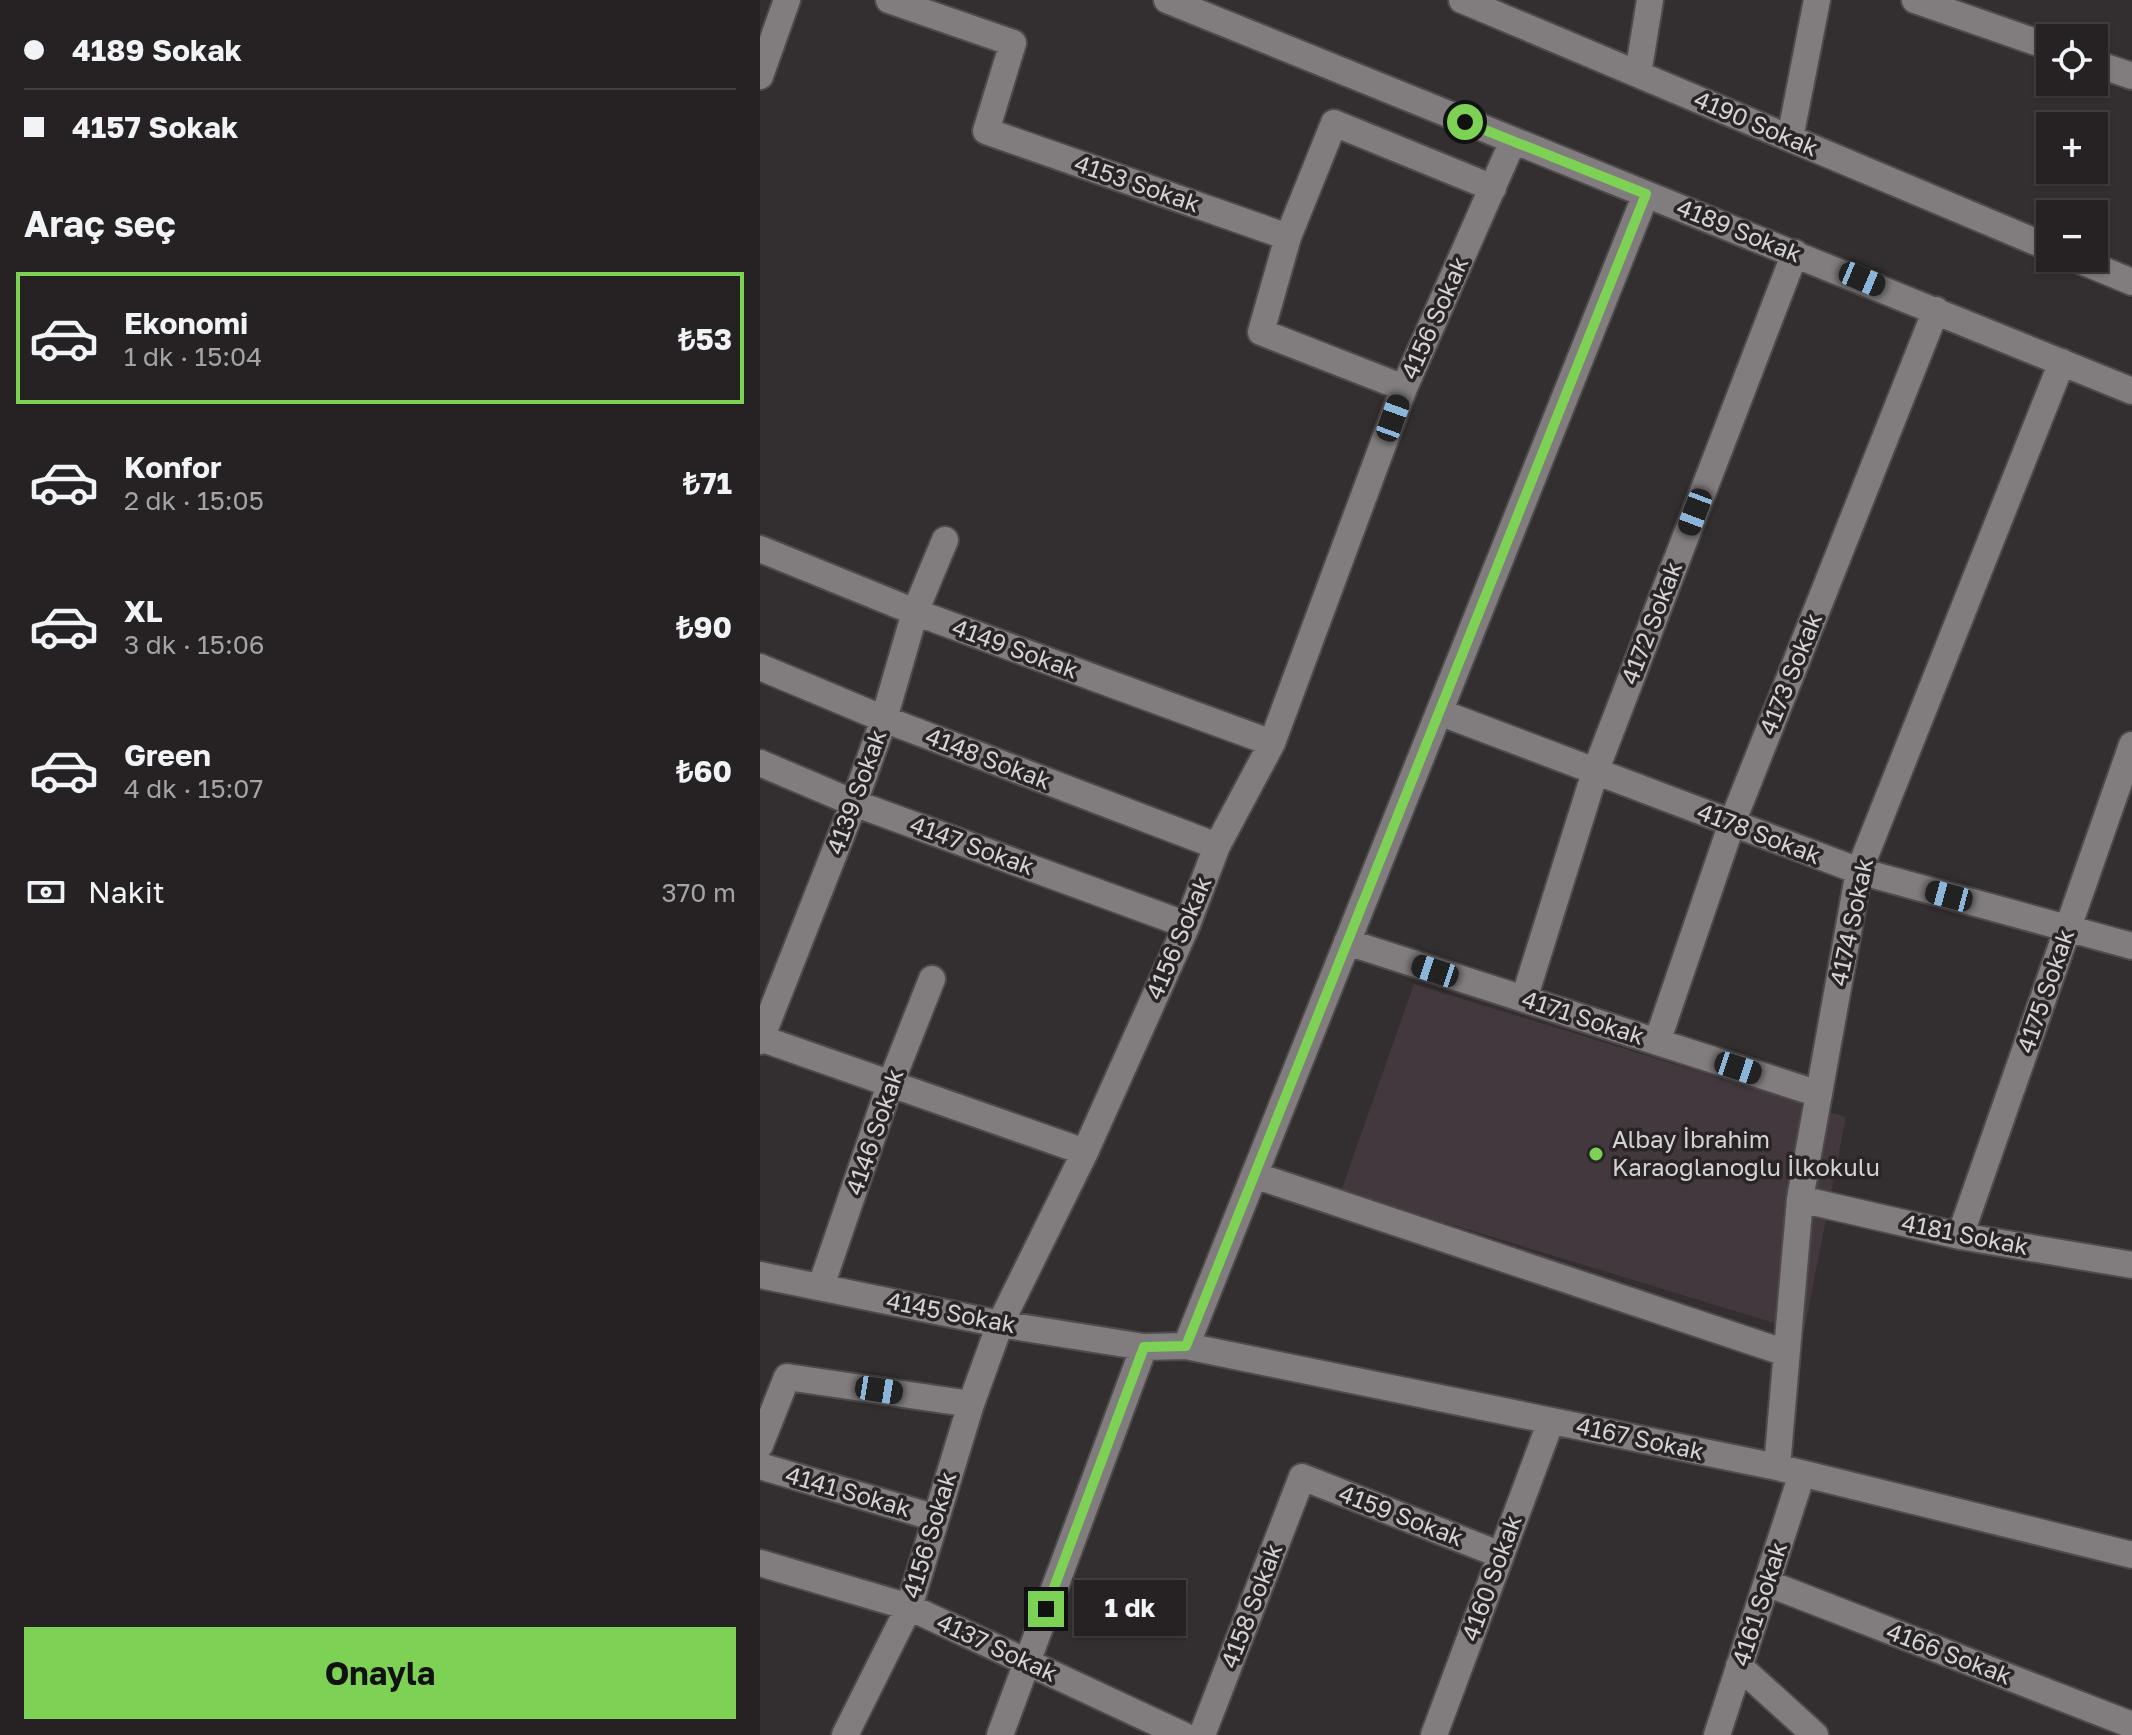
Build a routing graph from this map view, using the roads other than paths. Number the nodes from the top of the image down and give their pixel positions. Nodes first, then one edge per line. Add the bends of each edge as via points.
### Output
1 (787, 0) edge
2 (889, 0) edge
3 (1167, 0) edge
4 (1650, 0) edge
5 (1817, 0) edge
6 (1915, 0) edge
7 (1474, 2) edge
8 (2036, 42) edge
9 (2108, 68) edge
10 (1638, 74) junction
11 (760, 76) edge
12 (2132, 76) edge
13 (1790, 138) junction
14 (1513, 141) junction
15 (1493, 188) junction
16 (1646, 194) junction
17 (1288, 237) junction
18 (2036, 242) edge
19 (1795, 253) junction
20 (2108, 272) edge
21 (2132, 282) edge
22 (1936, 310) junction
23 (2062, 362) junction
24 (1404, 388) junction
25 (2132, 391) edge
26 (945, 540) dead end
27 (760, 549) edge
28 (915, 612) junction
29 (760, 667) edge
30 (1439, 712) junction
31 (884, 719) junction
32 (1272, 743) junction
33 (2132, 745) edge
34 (760, 763) edge
35 (1595, 772) junction
36 (854, 803) junction
37 (1732, 823) junction
38 (1217, 846) junction
39 (1859, 871) junction
40 (1187, 925) junction
41 (2068, 929) junction
42 (1347, 942) junction
43 (2132, 946) edge
44 (932, 979) dead end
45 (1524, 999) junction
46 (760, 1039) edge
47 (1657, 1042) junction
48 (890, 1085) junction
49 (1819, 1094) junction
50 (1085, 1152) junction
51 (1254, 1175) junction
52 (1800, 1199) junction
53 (1960, 1236) junction
54 (2132, 1265) edge
55 (760, 1275) edge
56 (821, 1286) junction
57 (1000, 1324) junction
58 (1186, 1346) junction
59 (1144, 1347) junction
60 (1786, 1353) junction
61 (971, 1404) junction
62 (1551, 1421) junction
63 (760, 1445) edge
64 (760, 1466) edge
65 (1789, 1471) junction
66 (1302, 1477) joint
67 (936, 1518) junction
68 (1501, 1555) junction
69 (2132, 1555) edge
70 (760, 1563) edge
71 (1767, 1583) junction
72 (909, 1607) junction
73 (1027, 1662) junction
74 (1739, 1666) junction
75 (2132, 1725) edge
76 (845, 1735) edge
77 (1000, 1735) edge
78 (1183, 1735) edge
79 (1202, 1735) edge
80 (1434, 1735) edge
81 (1717, 1735) edge
82 (1815, 1735) edge

1 - 11 street
2 - 17 street, 4153 Sokak via 1013,43 986,131
3 - 14 street, 4189 Sokak
4 - 10 street
5 - 13 street
6 - 8 street
7 - 10 street, 4190 Sokak
9 - 12 street
10 - 13 street, 4190 Sokak
13 - 18 street, 4190 Sokak
14 - 15 street, 4156 Sokak
14 - 16 street, 4189 Sokak
15 - 17 street via 1334,123
15 - 24 street, 4156 Sokak
16 - 19 street, 4189 Sokak
16 - 30 street
17 - 24 street via 1261,332
19 - 22 street, 4189 Sokak
19 - 35 street, 4172 Sokak
20 - 21 street
22 - 23 street, 4189 Sokak
22 - 37 street, 4173 Sokak
23 - 25 street, 4189 Sokak
23 - 39 street, 4174 Sokak
24 - 32 street, 4156 Sokak
26 - 28 street, 4139 Sokak
27 - 28 street, 4149 Sokak
28 - 31 street, 4139 Sokak
28 - 32 street, 4149 Sokak
29 - 31 street, 4148 Sokak
30 - 35 street, 4178 Sokak
30 - 42 street
31 - 36 street, 4139 Sokak
31 - 38 street, 4148 Sokak
32 - 38 street, 4156 Sokak
33 - 41 street, 4175 Sokak
34 - 36 street, 4147 Sokak
35 - 37 street, 4178 Sokak
35 - 45 street, 4172 Sokak
36 - 40 street, 4147 Sokak
36 - 46 street, 4139 Sokak
37 - 39 street, 4178 Sokak
37 - 47 street, 4173 Sokak
38 - 40 street, 4156 Sokak
39 - 41 street, 4178 Sokak
39 - 49 street, 4174 Sokak
40 - 50 street, 4156 Sokak
41 - 43 street, 4178 Sokak
41 - 53 street, 4175 Sokak
42 - 45 street, 4171 Sokak
42 - 51 street
44 - 48 street, 4146 Sokak
45 - 47 street, 4171 Sokak
46 - 48 street
47 - 49 street, 4171 Sokak
48 - 50 street
48 - 56 street, 4146 Sokak
49 - 52 street, 4174 Sokak
50 - 57 street, 4156 Sokak
51 - 58 street
51 - 60 street
52 - 53 street, 4181 Sokak
52 - 60 street, 4174 Sokak
53 - 54 street, 4181 Sokak
55 - 56 street, 4145 Sokak
56 - 57 street, 4145 Sokak
57 - 59 street, 4145 Sokak
57 - 61 street, 4156 Sokak
58 - 59 street, 4167 Sokak
58 - 62 street, 4167 Sokak
59 - 73 street
60 - 65 street, 4174 Sokak
61 - 63 street via 787,1377
61 - 67 street, 4156 Sokak
62 - 65 street, 4167 Sokak
62 - 68 street, 4160 Sokak
64 - 67 street, 4141 Sokak
65 - 69 street, 4167 Sokak
65 - 71 street, 4161 Sokak
66 - 68 street, 4159 Sokak
66 - 79 street, 4158 Sokak
67 - 72 street, 4156 Sokak
68 - 80 street, 4160 Sokak
70 - 72 street, 4137 Sokak
71 - 74 street, 4161 Sokak
71 - 75 street, 4166 Sokak
72 - 73 street, 4137 Sokak
72 - 76 street, 4156 Sokak
73 - 77 street
73 - 78 street, 4137 Sokak
74 - 81 street, 4161 Sokak
74 - 82 street

